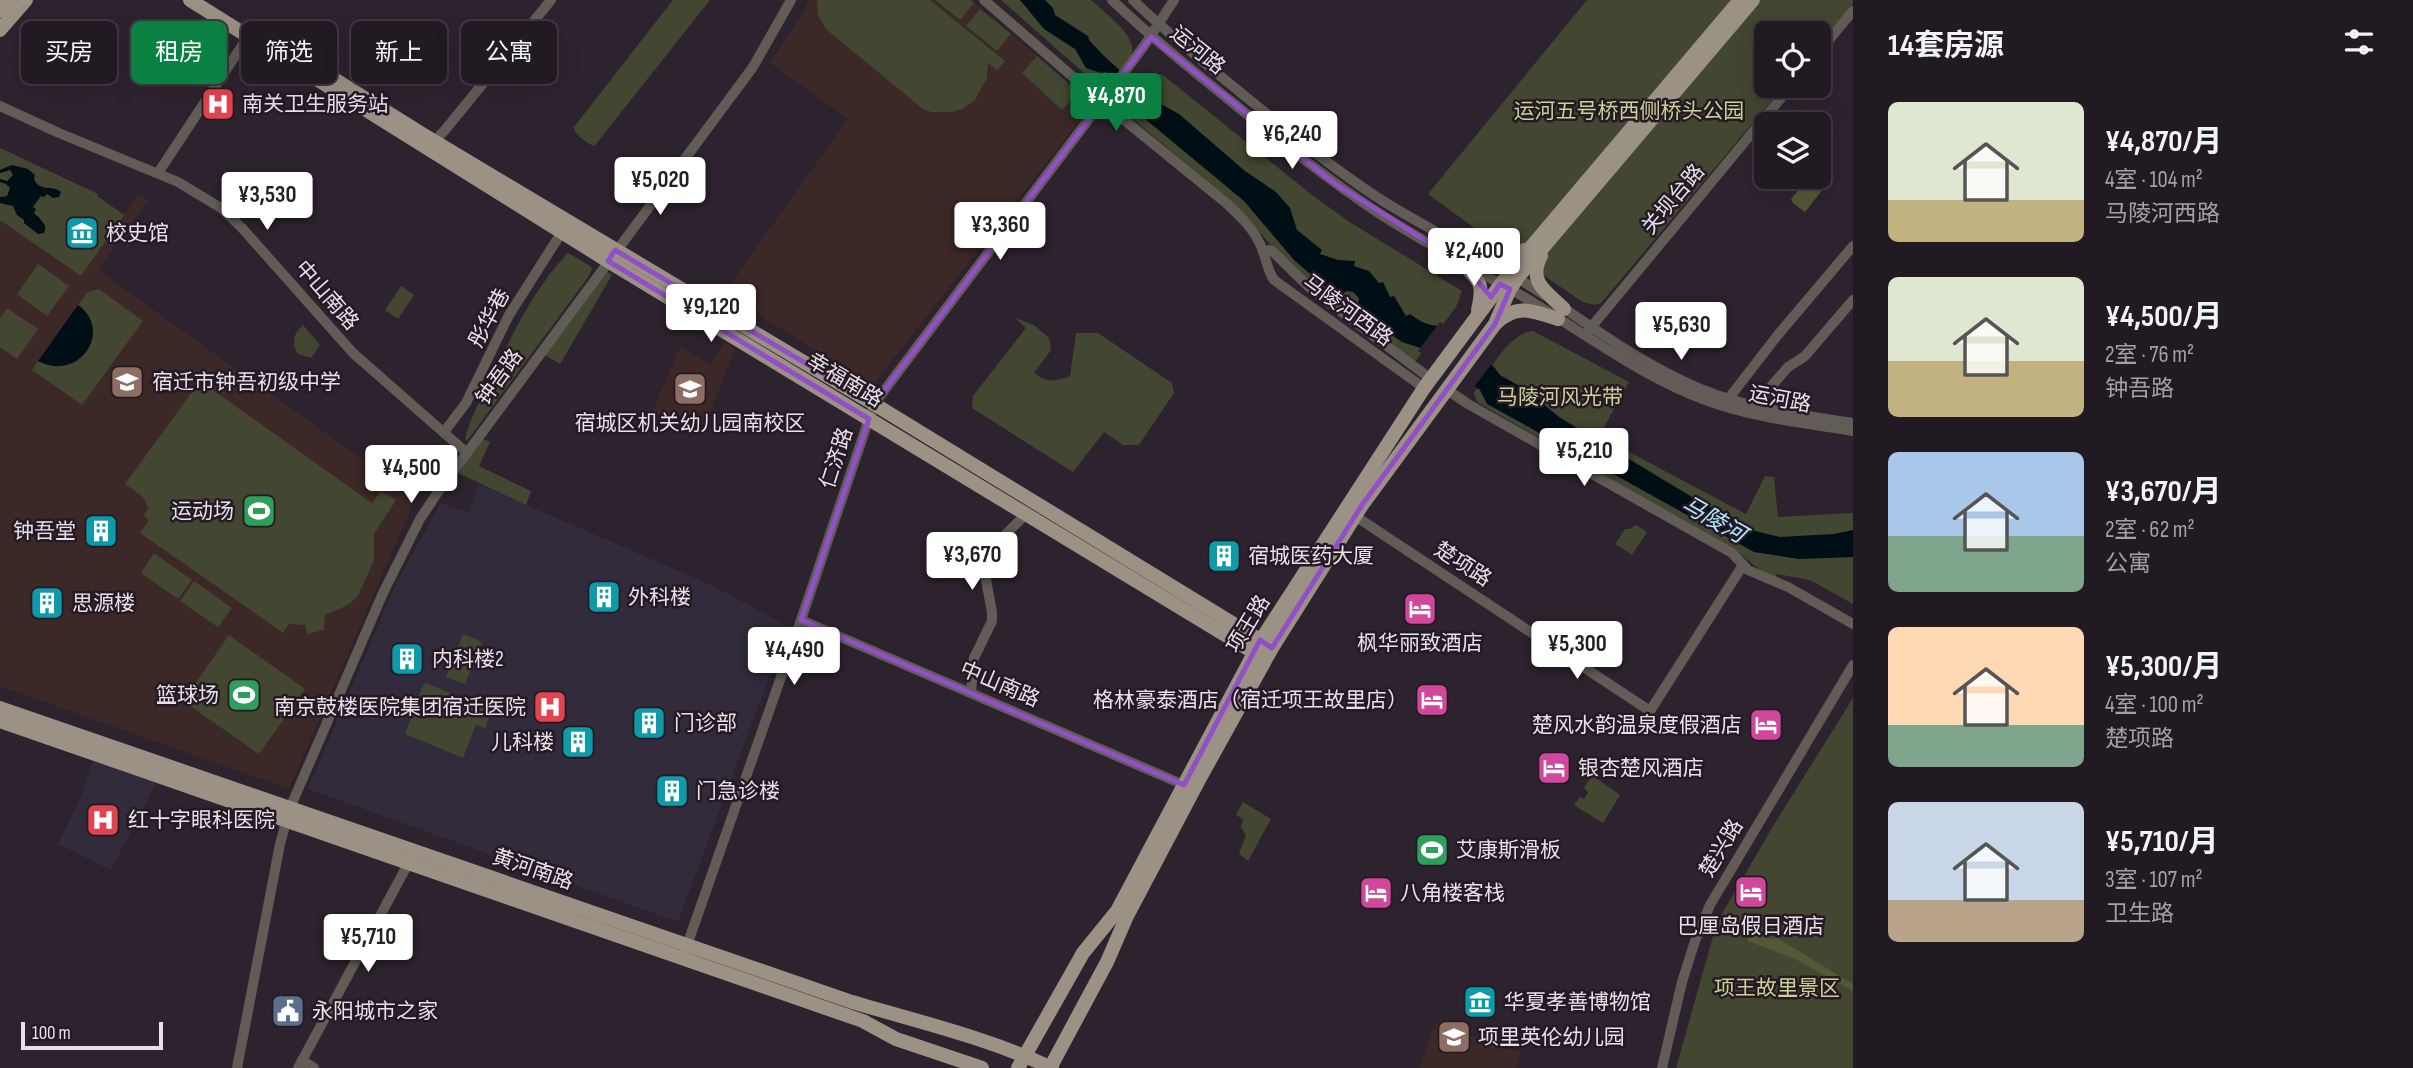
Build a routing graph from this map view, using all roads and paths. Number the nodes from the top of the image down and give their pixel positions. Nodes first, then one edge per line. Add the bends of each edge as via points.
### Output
1 (9, 0) edge
2 (26, 0) edge
3 (190, 0) edge
4 (208, 0) edge
5 (551, 0) edge
6 (791, 0) edge
7 (984, 0) edge
8 (1112, 0) edge
9 (1133, 0) edge
10 (1174, 0) edge
11 (1740, 0) edge
12 (1754, 0) edge
13 (0, 11) edge
14 (1853, 11) edge
15 (1159, 24) junction
16 (241, 25) edge
17 (241, 28) edge
18 (0, 30) edge
19 (1151, 37) junction
20 (1831, 37) edge
21 (241, 48) edge
22 (333, 84) edge
23 (1781, 98) edge
24 (1102, 102) junction
25 (0, 106) edge
26 (430, 145) junction
27 (158, 173) junction
28 (565, 227) junction
29 (1552, 229) junction
30 (1853, 246) edge
31 (1264, 253) junction
32 (612, 256) junction
33 (1465, 257) junction
34 (1509, 281) junction
35 (1853, 300) edge
36 (1561, 314) junction
37 (1476, 318) junction
38 (1495, 324) junction
39 (1588, 331) junction
40 (1427, 383) junction
41 (1446, 389) junction
42 (1728, 402) junction
43 (874, 404) junction
44 (1753, 409) junction
45 (869, 419) junction
46 (1853, 423) edge
47 (444, 432) junction
48 (1853, 432) edge
49 (467, 453) junction
50 (1026, 514) junction
51 (1355, 516) junction
52 (1743, 565) junction
53 (801, 620) junction
54 (1853, 624) edge
55 (1263, 650) junction
56 (1853, 664) edge
57 (971, 692) junction
58 (0, 708) edge
59 (0, 721) edge
60 (1184, 785) junction
61 (288, 815) junction
62 (408, 864) junction
63 (687, 945) junction
64 (682, 960) junction
65 (1021, 1061) edge
66 (300, 1064) edge
67 (237, 1068) edge
68 (314, 1068) edge
69 (982, 1068) edge
70 (1051, 1068) edge
71 (1662, 1068) edge

1 - 13 main road
2 - 18 main road
3 - 17 main road, 幸福南路
4 - 16 main road, 幸福南路
5 - 26 street
6 - 32 street, 钟吾路 via 753,67
7 - 24 street, 马陵河西路
8 - 19 street, 运河路
9 - 15 street, 运河路
10 - 15 street, 仁济路
11 - 29 main road
12 - 29 main road
14 - 20 street
15 - 19 street, 仁济路
15 - 33 street, 运河路 via 1338,171
19 - 24 street, 仁济路
19 - 33 street, 运河路 via 1334,183 1379,214
21 - 27 street
22 - 26 main road, 幸福南路
23 - 39 street, 关坝台路
24 - 31 street, 马陵河西路 via 1225,202 1253,232
24 - 43 street, 仁济路
25 - 27 street, 中山南路
26 - 28 main road, 幸福南路
27 - 47 street, 中山南路 via 232,217 353,353
28 - 32 main road, 幸福南路
28 - 47 street, 彤华巷 via 509,315 466,403
29 - 33 main road via 1512,258
29 - 34 main road, 项王路
29 - 36 main road via 1535,276
30 - 42 street
31 - 40 street, 马陵河西路 via 1272,251 1311,289
31 - 40 street, 马陵河西路 via 1274,280
32 - 43 main road, 幸福南路
32 - 45 main road, 幸福南路
32 - 49 street, 钟吾路
33 - 34 street, 运河路
33 - 37 main road via 1483,292
34 - 36 street, 运河路
34 - 37 main road, 项王路
34 - 38 main road, 项王路
35 - 44 street
36 - 38 main road via 1520,310 1507,313
36 - 39 street, 运河路
37 - 40 main road, 项王路
38 - 41 main road, 项王路
39 - 42 street, 运河路 via 1682,390
40 - 55 main road, 项王路
41 - 51 main road, 项王路
41 - 52 street via 1732,553
42 - 44 street, 运河路
43 - 45 street, 仁济路
43 - 55 main road, 幸福南路
44 - 46 street, 运河路
44 - 48 street, 运河路 via 1775,419
45 - 50 main road, 幸福南路
45 - 53 street, 仁济路
47 - 49 street, 中山南路
49 - 61 street, 钟吾路 via 432,501 400,558
50 - 55 main road, 幸福南路
50 - 57 street via 987,560 992,621 974,657
51 - 52 street, 楚项路 via 1650,711
51 - 55 main road, 项王路
52 - 54 street
53 - 57 street, 中山南路
53 - 63 street, 仁济路
55 - 60 main road, 项王路
55 - 70 main road, 项王路
56 - 71 street, 楚兴路 via 1710,905 1682,982
57 - 60 street, 中山南路
58 - 61 main road, 黄河南路
59 - 61 main road, 黄河南路
60 - 65 main road, 项王路 via 1117,911 1083,953
61 - 62 main road, 黄河南路
61 - 63 main road, 黄河南路
61 - 67 street, 钟吾路
62 - 64 main road, 黄河南路
62 - 66 street
63 - 64 street, 仁济路
63 - 65 main road, 黄河南路 via 874,1009 930,1023
64 - 69 main road, 黄河南路 via 863,1021 896,1039
65 - 70 main road, 黄河南路
66 - 68 street

